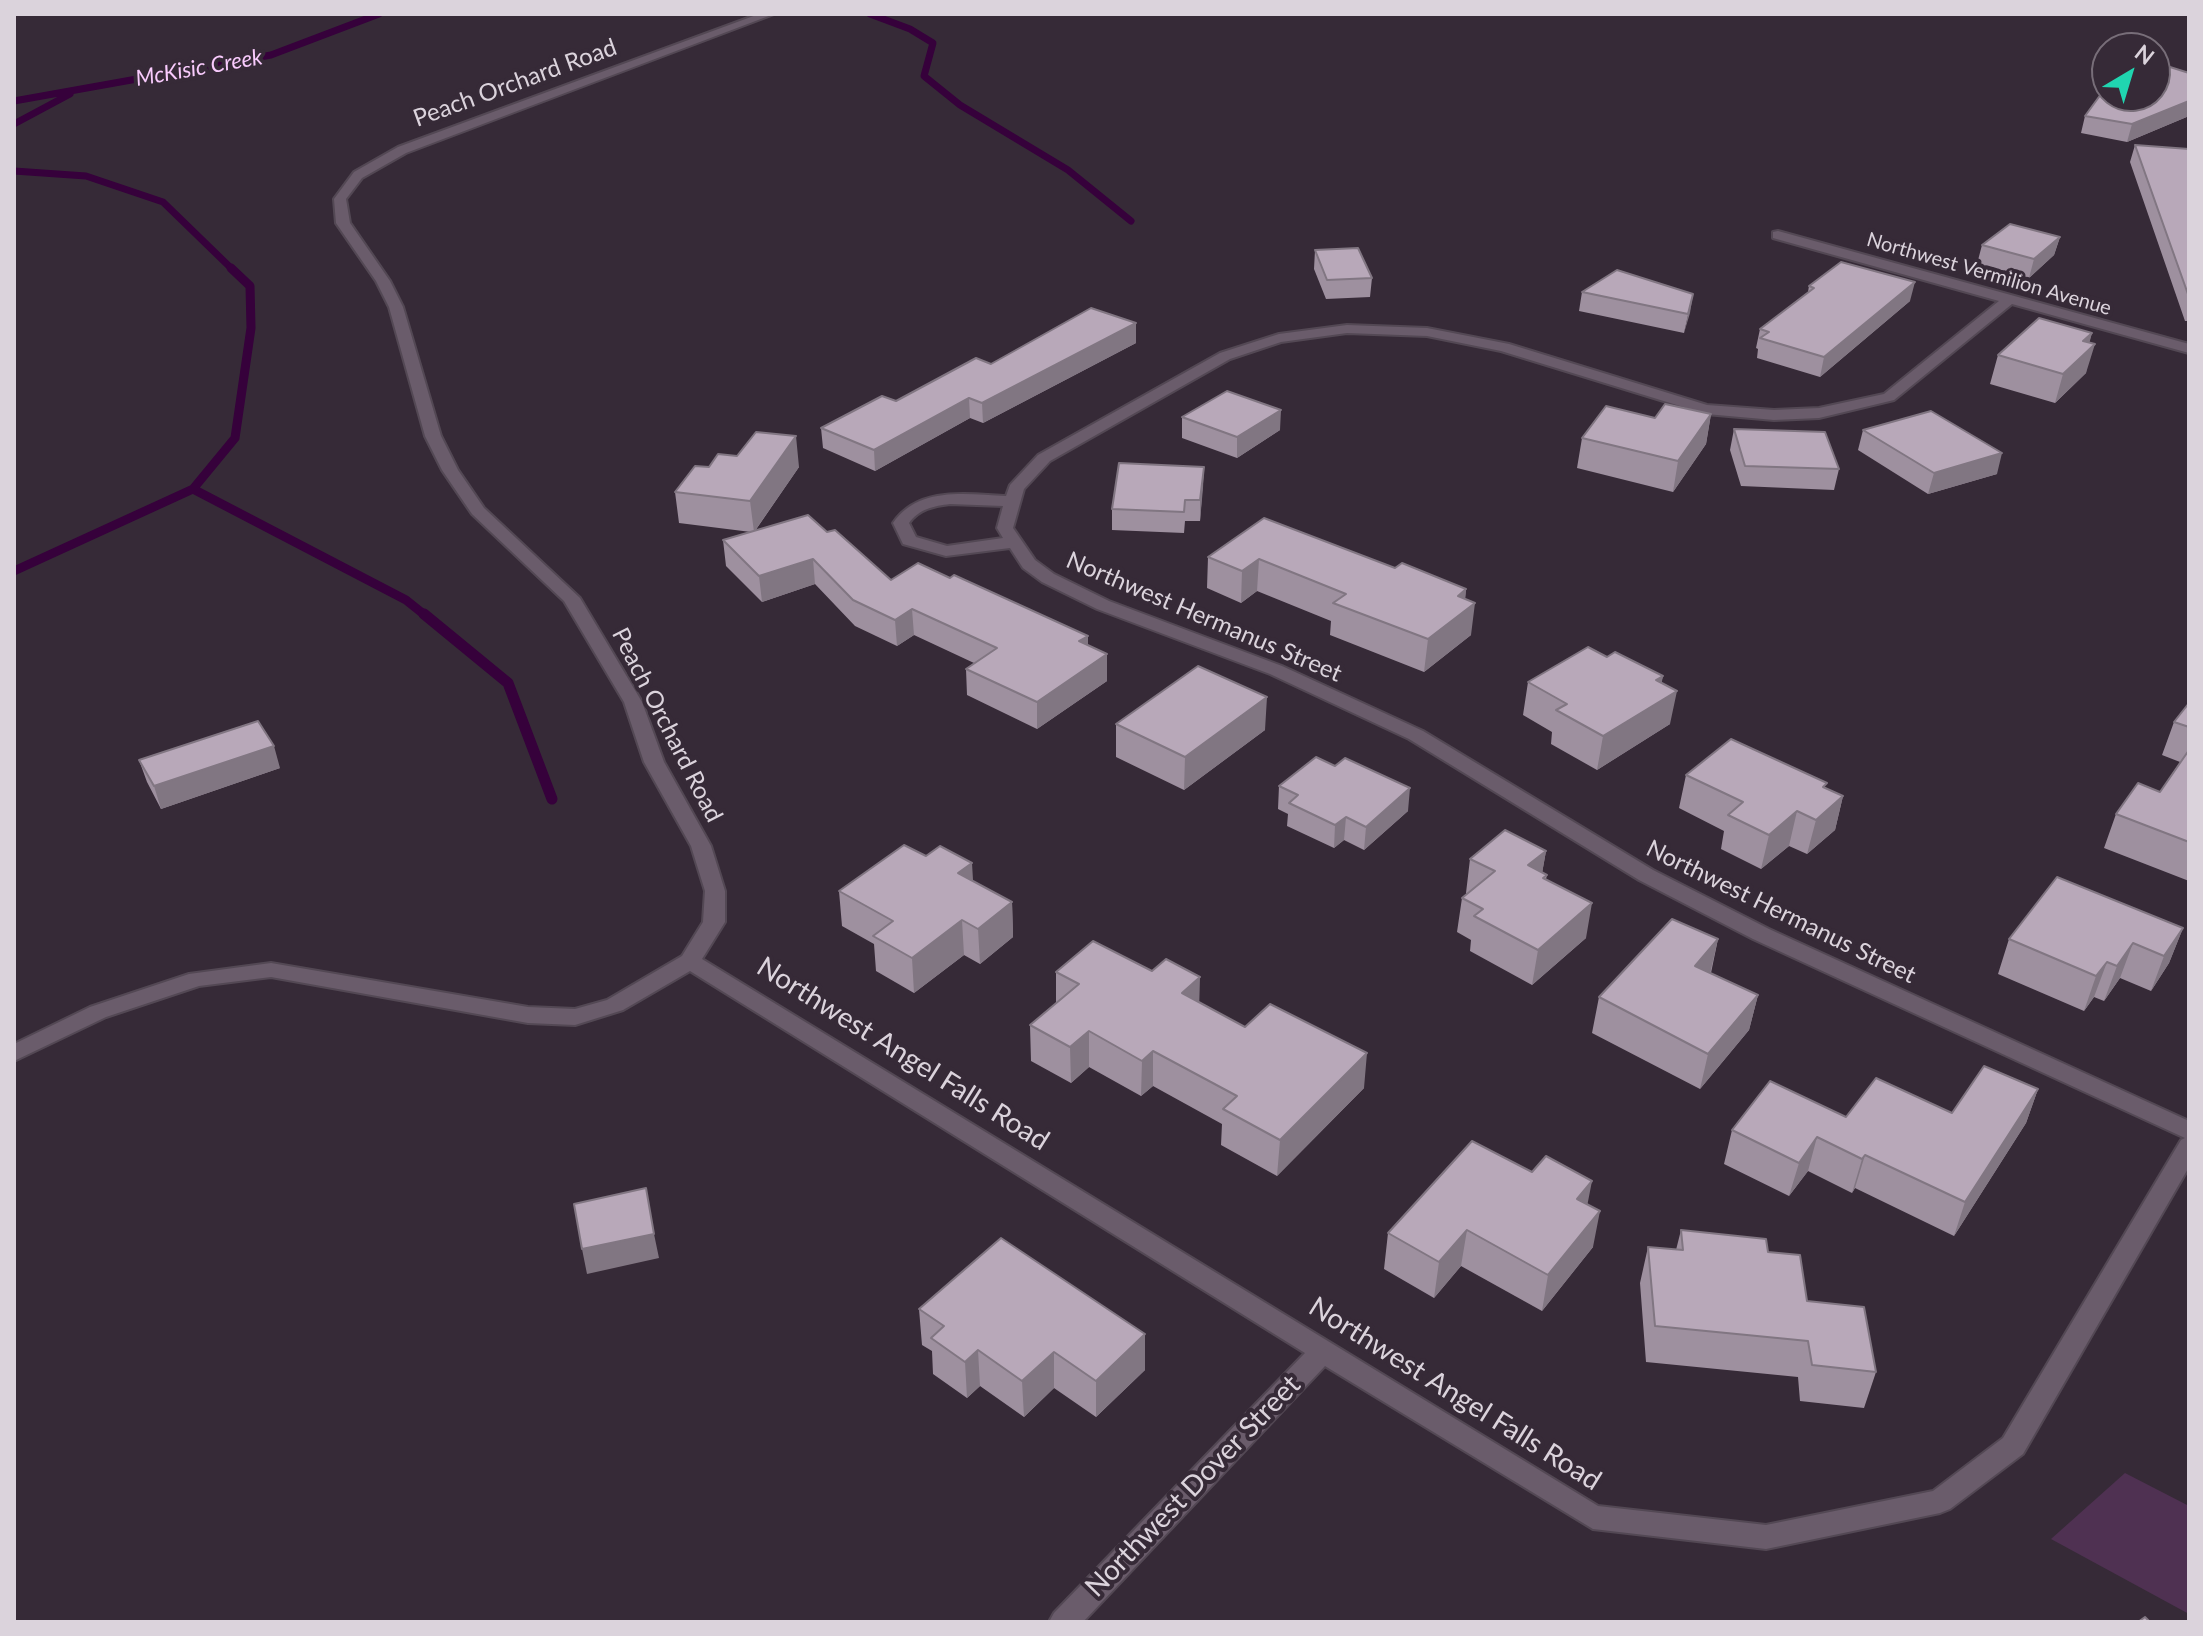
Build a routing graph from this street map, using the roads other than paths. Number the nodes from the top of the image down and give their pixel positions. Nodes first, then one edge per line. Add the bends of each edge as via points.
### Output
1 (769, 14) edge
2 (1778, 235) dead end
3 (2008, 300) junction
4 (2189, 349) edge
5 (1010, 501) junction
6 (1013, 542) junction
7 (690, 961) junction
8 (14, 1053) edge
9 (2189, 1131) edge
10 (2189, 1146) edge
11 (1323, 1351) junction
12 (1064, 1622) edge

1 - 7 street, Peach Orchard Road via 402,150 358,175 340,199 343,223 396,307 433,436 450,470 478,511 571,598 633,702 654,762 701,846 715,891 714,922
2 - 3 street, Northwest Vermilion Avenue
3 - 4 street, Northwest Vermilion Avenue
3 - 5 street via 1889,397 1819,413 1706,409 1504,347 1427,332 1347,329 1279,338 1225,356 1044,458
5 - 6 street via 1005,528
5 - 6 street via 939,500 910,510 901,523 909,540 946,551
6 - 9 street, Northwest Hermanus Street via 1048,578 1103,605 1276,670 1416,735 1671,888
7 - 8 street, Peach Orchard Road via 615,1005 575,1017 528,1015 271,970 197,979 98,1012
7 - 11 street, Northwest Angel Falls Road
10 - 11 street, Northwest Angel Falls Road via 2013,1446 1940,1501 1766,1537 1593,1517
11 - 12 street, Northwest Dover Street

